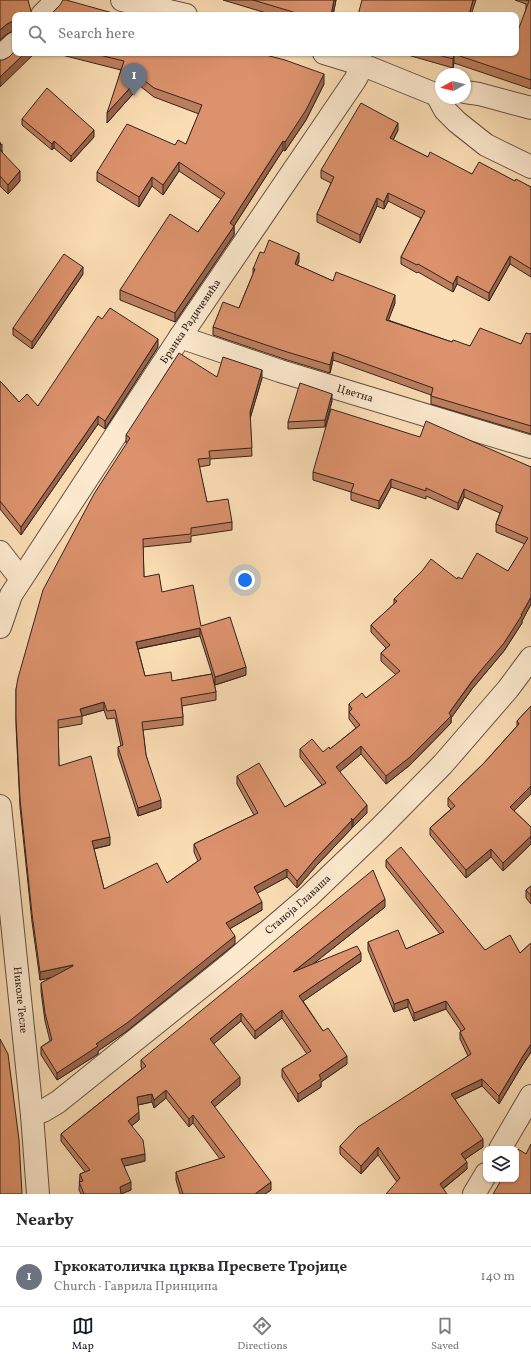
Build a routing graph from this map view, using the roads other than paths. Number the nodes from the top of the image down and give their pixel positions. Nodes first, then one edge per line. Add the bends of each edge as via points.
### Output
1 (54, 0) edge
2 (122, 0) edge
3 (173, 8) edge
4 (45, 12) edge
5 (12, 46) edge
6 (334, 56) edge
7 (0, 57) edge
8 (363, 65) junction
9 (435, 92) edge
10 (471, 93) edge
11 (443, 104) edge
12 (531, 108) edge
13 (531, 167) edge
14 (180, 337) junction
15 (531, 447) edge
16 (0, 552) edge
17 (21, 579) junction
18 (0, 627) edge
19 (531, 658) edge
20 (0, 806) edge
21 (531, 1096) edge
22 (32, 1114) junction
23 (502, 1146) edge
24 (483, 1179) edge
25 (38, 1194) edge
26 (474, 1194) edge

1 - 4 street
2 - 3 street
5 - 7 street
6 - 8 street
8 - 9 street
8 - 14 street, Бранка Радичевића
10 - 12 street
11 - 13 street via 457,122 486,145
14 - 15 street, Цветна via 280,371
14 - 17 street, Бранка Радичевића
16 - 17 street
17 - 18 street via 11,595
19 - 22 street, Станоја Главаша via 508,689 443,764 308,897 230,964 58,1102
20 - 22 street, Николе Тесле
21 - 23 street
22 - 25 street, Николе Тесле
24 - 26 street

